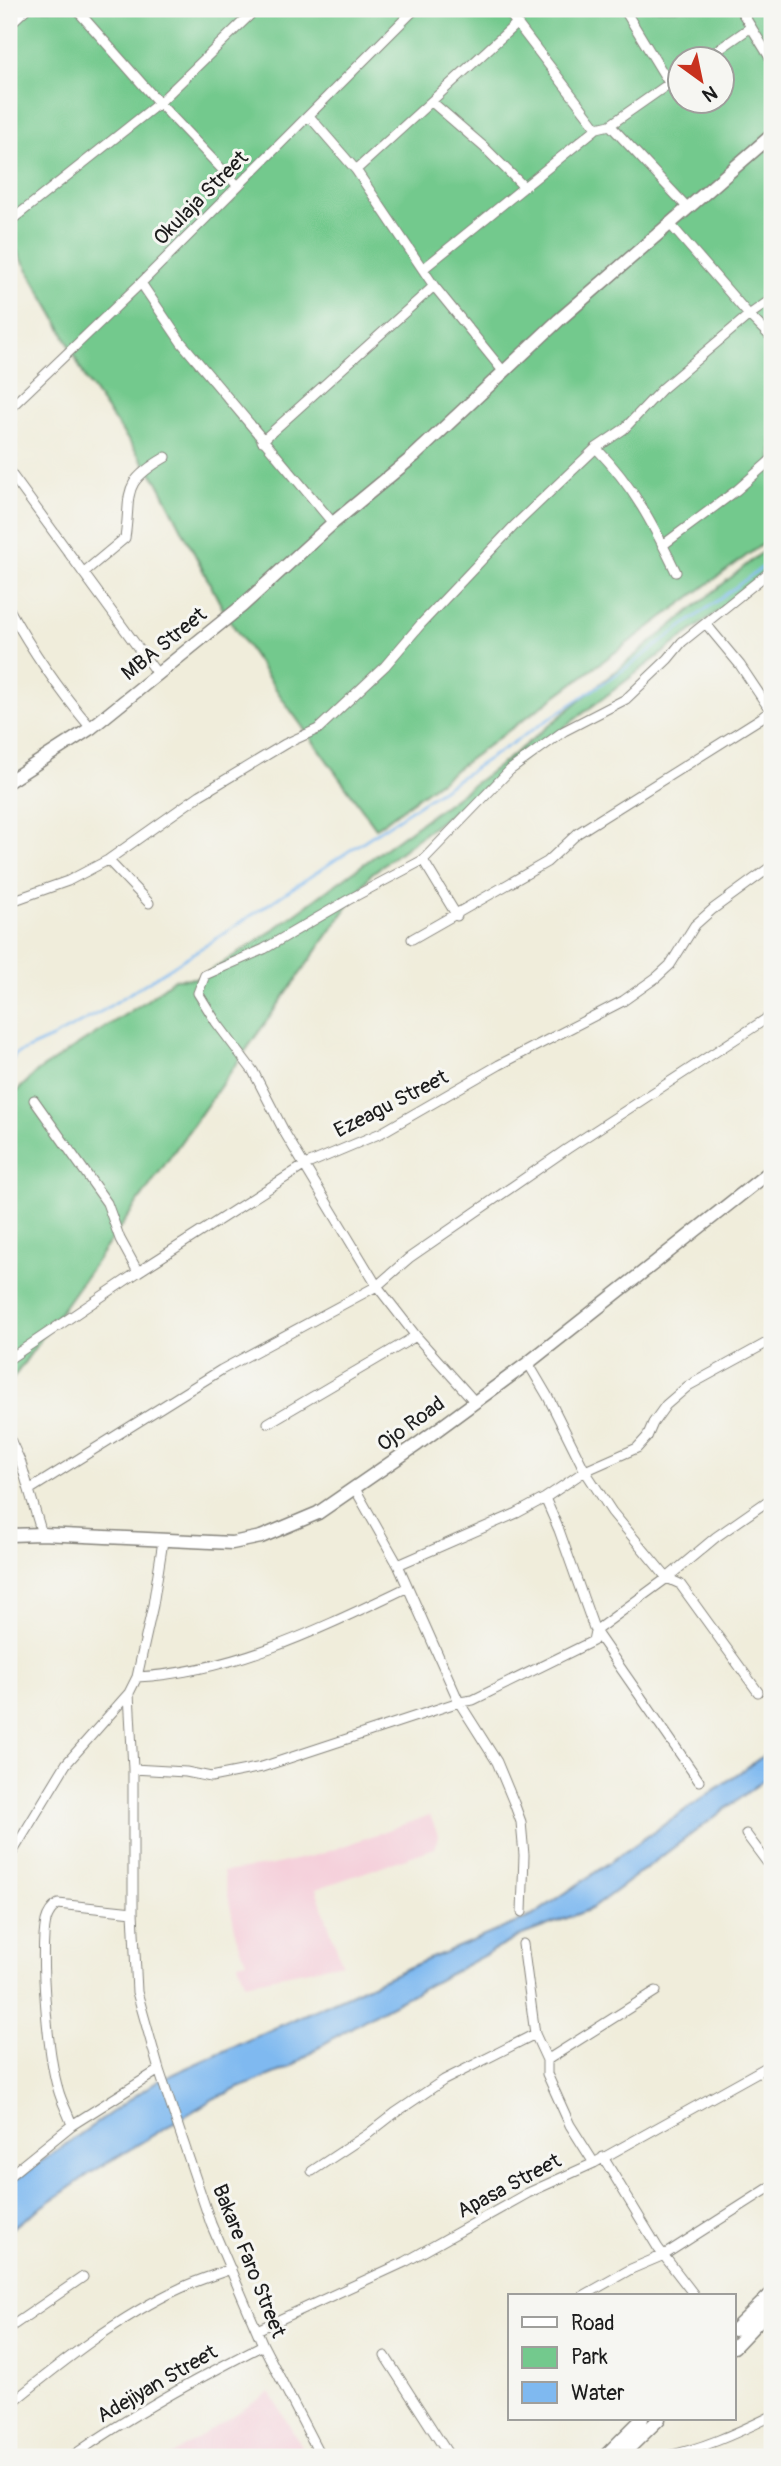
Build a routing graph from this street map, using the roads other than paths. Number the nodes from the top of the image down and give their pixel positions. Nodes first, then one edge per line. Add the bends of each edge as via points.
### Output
1 (26, 9) edge
2 (76, 9) edge
3 (256, 9) edge
4 (415, 9) edge
5 (506, 9) edge
6 (624, 9) edge
7 (740, 9) edge
8 (517, 23) junction
9 (9, 24) edge
10 (751, 27) junction
11 (724, 46) edge
12 (772, 61) edge
13 (666, 78) edge
14 (666, 85) edge
15 (432, 102) junction
16 (159, 103) junction
17 (309, 116) junction
18 (610, 124) junction
19 (597, 128) junction
20 (772, 135) edge
21 (356, 170) junction
22 (237, 185) junction
23 (523, 187) junction
24 (688, 207) junction
25 (9, 222) edge
26 (670, 224) junction
27 (423, 269) junction
28 (141, 283) junction
29 (434, 285) junction
30 (772, 299) edge
31 (748, 314) junction
32 (772, 338) edge
33 (503, 371) junction
34 (9, 409) edge
35 (262, 441) junction
36 (596, 448) junction
37 (166, 457) dead end
38 (772, 459) edge
39 (9, 471) edge
40 (333, 523) junction
41 (663, 545) junction
42 (772, 570) edge
43 (676, 572) dead end
44 (83, 573) junction
45 (9, 609) edge
46 (706, 624) junction
47 (158, 675) junction
48 (772, 710) edge
49 (91, 729) junction
50 (9, 781) edge
51 (108, 860) junction
52 (424, 860) junction
53 (772, 866) edge
54 (9, 902) edge
55 (149, 903) dead end
56 (457, 916) junction
57 (412, 939) dead end
58 (772, 1016) edge
59 (34, 1100) dead end
60 (305, 1165) junction
61 (772, 1170) edge
62 (138, 1272) junction
63 (377, 1286) junction
64 (416, 1336) junction
65 (772, 1340) edge
66 (9, 1359) edge
67 (528, 1363) junction
68 (475, 1402) junction
69 (268, 1423) dead end
70 (9, 1437) edge
71 (585, 1471) junction
72 (354, 1487) junction
73 (29, 1490) junction
74 (545, 1498) junction
75 (772, 1499) edge
76 (42, 1534) junction
77 (9, 1535) edge
78 (163, 1541) junction
79 (398, 1565) junction
80 (667, 1578) junction
81 (407, 1588) junction
82 (595, 1631) junction
83 (137, 1677) junction
84 (758, 1692) dead end
85 (129, 1693) junction
86 (459, 1702) junction
87 (133, 1769) junction
88 (699, 1781) dead end
89 (746, 1834) dead end
90 (10, 1853) edge
91 (772, 1869) edge
92 (133, 1912) junction
93 (522, 1912) dead end
94 (523, 1944) dead end
95 (656, 1991) dead end
96 (535, 2034) junction
97 (547, 2060) junction
98 (772, 2064) edge
99 (159, 2071) junction
100 (72, 2125) junction
101 (603, 2157) junction
102 (594, 2162) junction
103 (312, 2171) dead end
104 (9, 2176) edge
105 (772, 2186) edge
106 (664, 2255) junction
107 (231, 2269) junction
108 (83, 2277) dead end
109 (772, 2293) edge
110 (587, 2294) edge
111 (693, 2294) edge
112 (772, 2308) edge
113 (9, 2328) edge
114 (736, 2328) edge
115 (257, 2330) junction
116 (263, 2345) junction
117 (736, 2345) edge
118 (385, 2356) dead end
119 (9, 2405) edge
120 (772, 2416) edge
121 (641, 2420) edge
122 (658, 2420) edge
123 (71, 2457) edge
124 (321, 2457) edge
125 (450, 2457) edge
126 (604, 2457) edge
127 (620, 2457) edge
128 (662, 2457) edge

1 - 9 street
2 - 16 street
3 - 16 street
4 - 17 street, Okulaja Street
5 - 8 street
6 - 13 street
7 - 10 street
8 - 15 street
8 - 19 street
10 - 11 street
10 - 12 street
14 - 18 street
15 - 21 street
15 - 23 street
16 - 22 street
16 - 25 street
17 - 21 street
17 - 22 street, Okulaja Street
18 - 19 street
18 - 24 street
19 - 23 street
20 - 24 street, MBA Street
21 - 27 street
22 - 28 street, Okulaja Street
23 - 27 street
24 - 26 street, MBA Street
26 - 31 street
26 - 33 street, MBA Street
27 - 29 street
28 - 34 street, Okulaja Street
28 - 35 street via 181,342
29 - 33 street
29 - 35 street
30 - 31 street
31 - 32 street
31 - 36 street via 624,429
33 - 40 street, MBA Street via 414,456
35 - 40 street
36 - 41 street via 634,493
36 - 51 street via 318,729 200,795
37 - 44 street via 133,483 127,499 125,538
38 - 41 street
39 - 44 street
40 - 47 street, MBA Street
41 - 43 street
42 - 46 street
44 - 47 street
45 - 49 street
46 - 48 street
46 - 52 street via 626,699 564,731 510,769
47 - 49 street, MBA Street
48 - 56 street via 578,833 547,862
49 - 50 street, MBA Street
51 - 54 street via 68,881
51 - 55 street
52 - 56 street
52 - 60 street via 264,949 205,975 198,993 253,1071
53 - 60 street, Ezeagu Street via 695,925 670,965 623,1001 380,1133
56 - 57 street
58 - 63 street via 567,1149 409,1258
59 - 62 street via 107,1203
60 - 62 street, Ezeagu Street
60 - 63 street
61 - 67 street, Ojo Road
62 - 66 street, Ezeagu Street
63 - 64 street
63 - 73 street via 232,1364
64 - 68 street
64 - 69 street
65 - 71 street via 688,1386 666,1405 637,1448
67 - 68 street, Ojo Road
67 - 71 street
68 - 72 street, Ojo Road
70 - 73 street
71 - 74 street
71 - 80 street
72 - 78 street, Ojo Road via 318,1513 261,1537 232,1543
72 - 79 street
73 - 76 street
74 - 79 street
74 - 82 street
75 - 80 street
76 - 77 street, Ojo Road
76 - 78 street, Ojo Road
78 - 83 street
79 - 81 street
80 - 82 street
80 - 84 street via 680,1584
81 - 83 street via 249,1656 202,1670
81 - 86 street
82 - 86 street via 593,1641 582,1647 484,1695
82 - 88 street
83 - 85 street
85 - 87 street, Bakare Faro Street
85 - 90 street via 66,1764
86 - 87 street via 236,1774 211,1777
86 - 93 street via 497,1762 520,1822
87 - 92 street, Bakare Faro Street
89 - 91 street
92 - 99 street, Bakare Faro Street via 137,1992
92 - 100 street via 58,1904 47,1920 44,1948 51,2045 58,2089
94 - 96 street
95 - 97 street
96 - 97 street
96 - 103 street via 444,2080
97 - 102 street via 547,2074 570,2125
98 - 101 street, Apasa Street
99 - 100 street
99 - 107 street, Bakare Faro Street
100 - 104 street
101 - 102 street, Apasa Street
101 - 106 street
102 - 115 street, Apasa Street via 527,2193 405,2262
105 - 106 street
106 - 110 street
106 - 111 street
107 - 115 street, Bakare Faro Street
107 - 119 street via 181,2287 127,2318
108 - 113 street
109 - 114 street
112 - 117 street
115 - 116 street, Bakare Faro Street
116 - 123 street, Adejiyan Street via 175,2391
116 - 124 street, Bakare Faro Street
118 - 125 street
120 - 128 street via 683,2453
121 - 126 street
122 - 127 street

